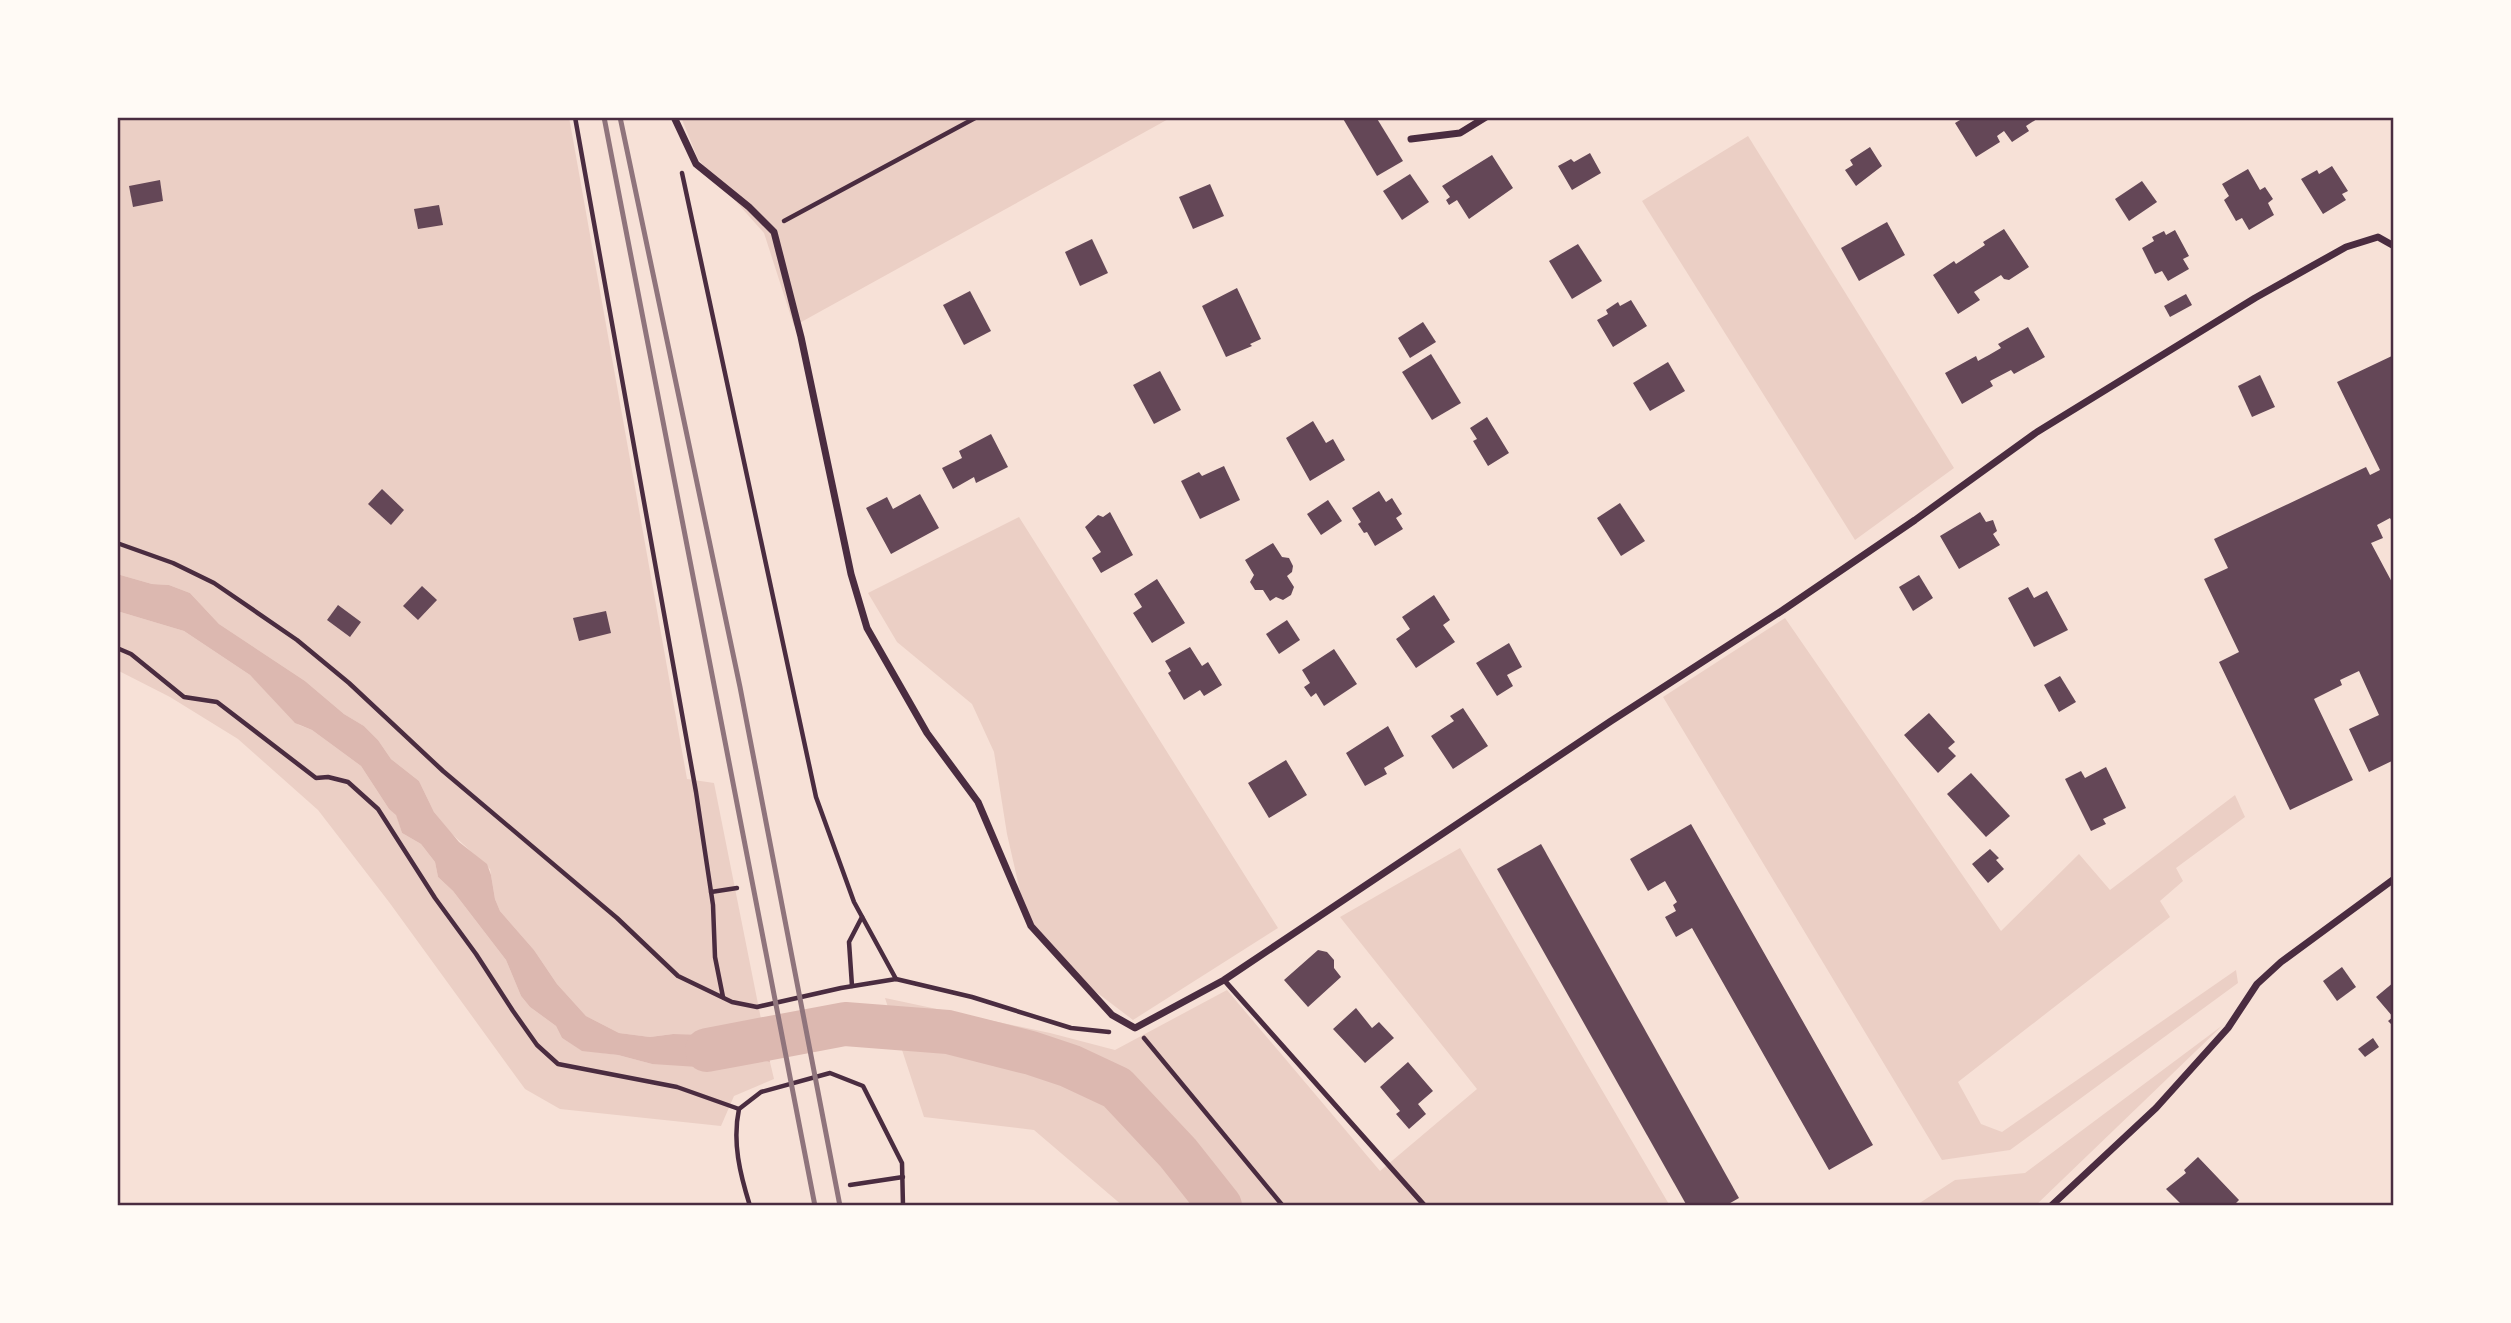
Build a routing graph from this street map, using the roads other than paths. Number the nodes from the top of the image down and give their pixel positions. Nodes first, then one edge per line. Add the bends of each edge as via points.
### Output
1 (674, 117) edge
2 (1486, 117) edge
3 (1411, 139) dead end
4 (2394, 246) edge
5 (2394, 879) edge
6 (1224, 980) junction
7 (1425, 1206) edge
8 (2051, 1206) edge

1 - 6 street via 696,164 774,232 867,628 927,733 978,802 1031,926 1112,1015 1135,1028
2 - 3 street via 1460,134
4 - 6 street via 2378,237 2346,247 2037,432 1783,610
5 - 8 street via 2257,984 2228,1028 2155,1108
6 - 7 lane

